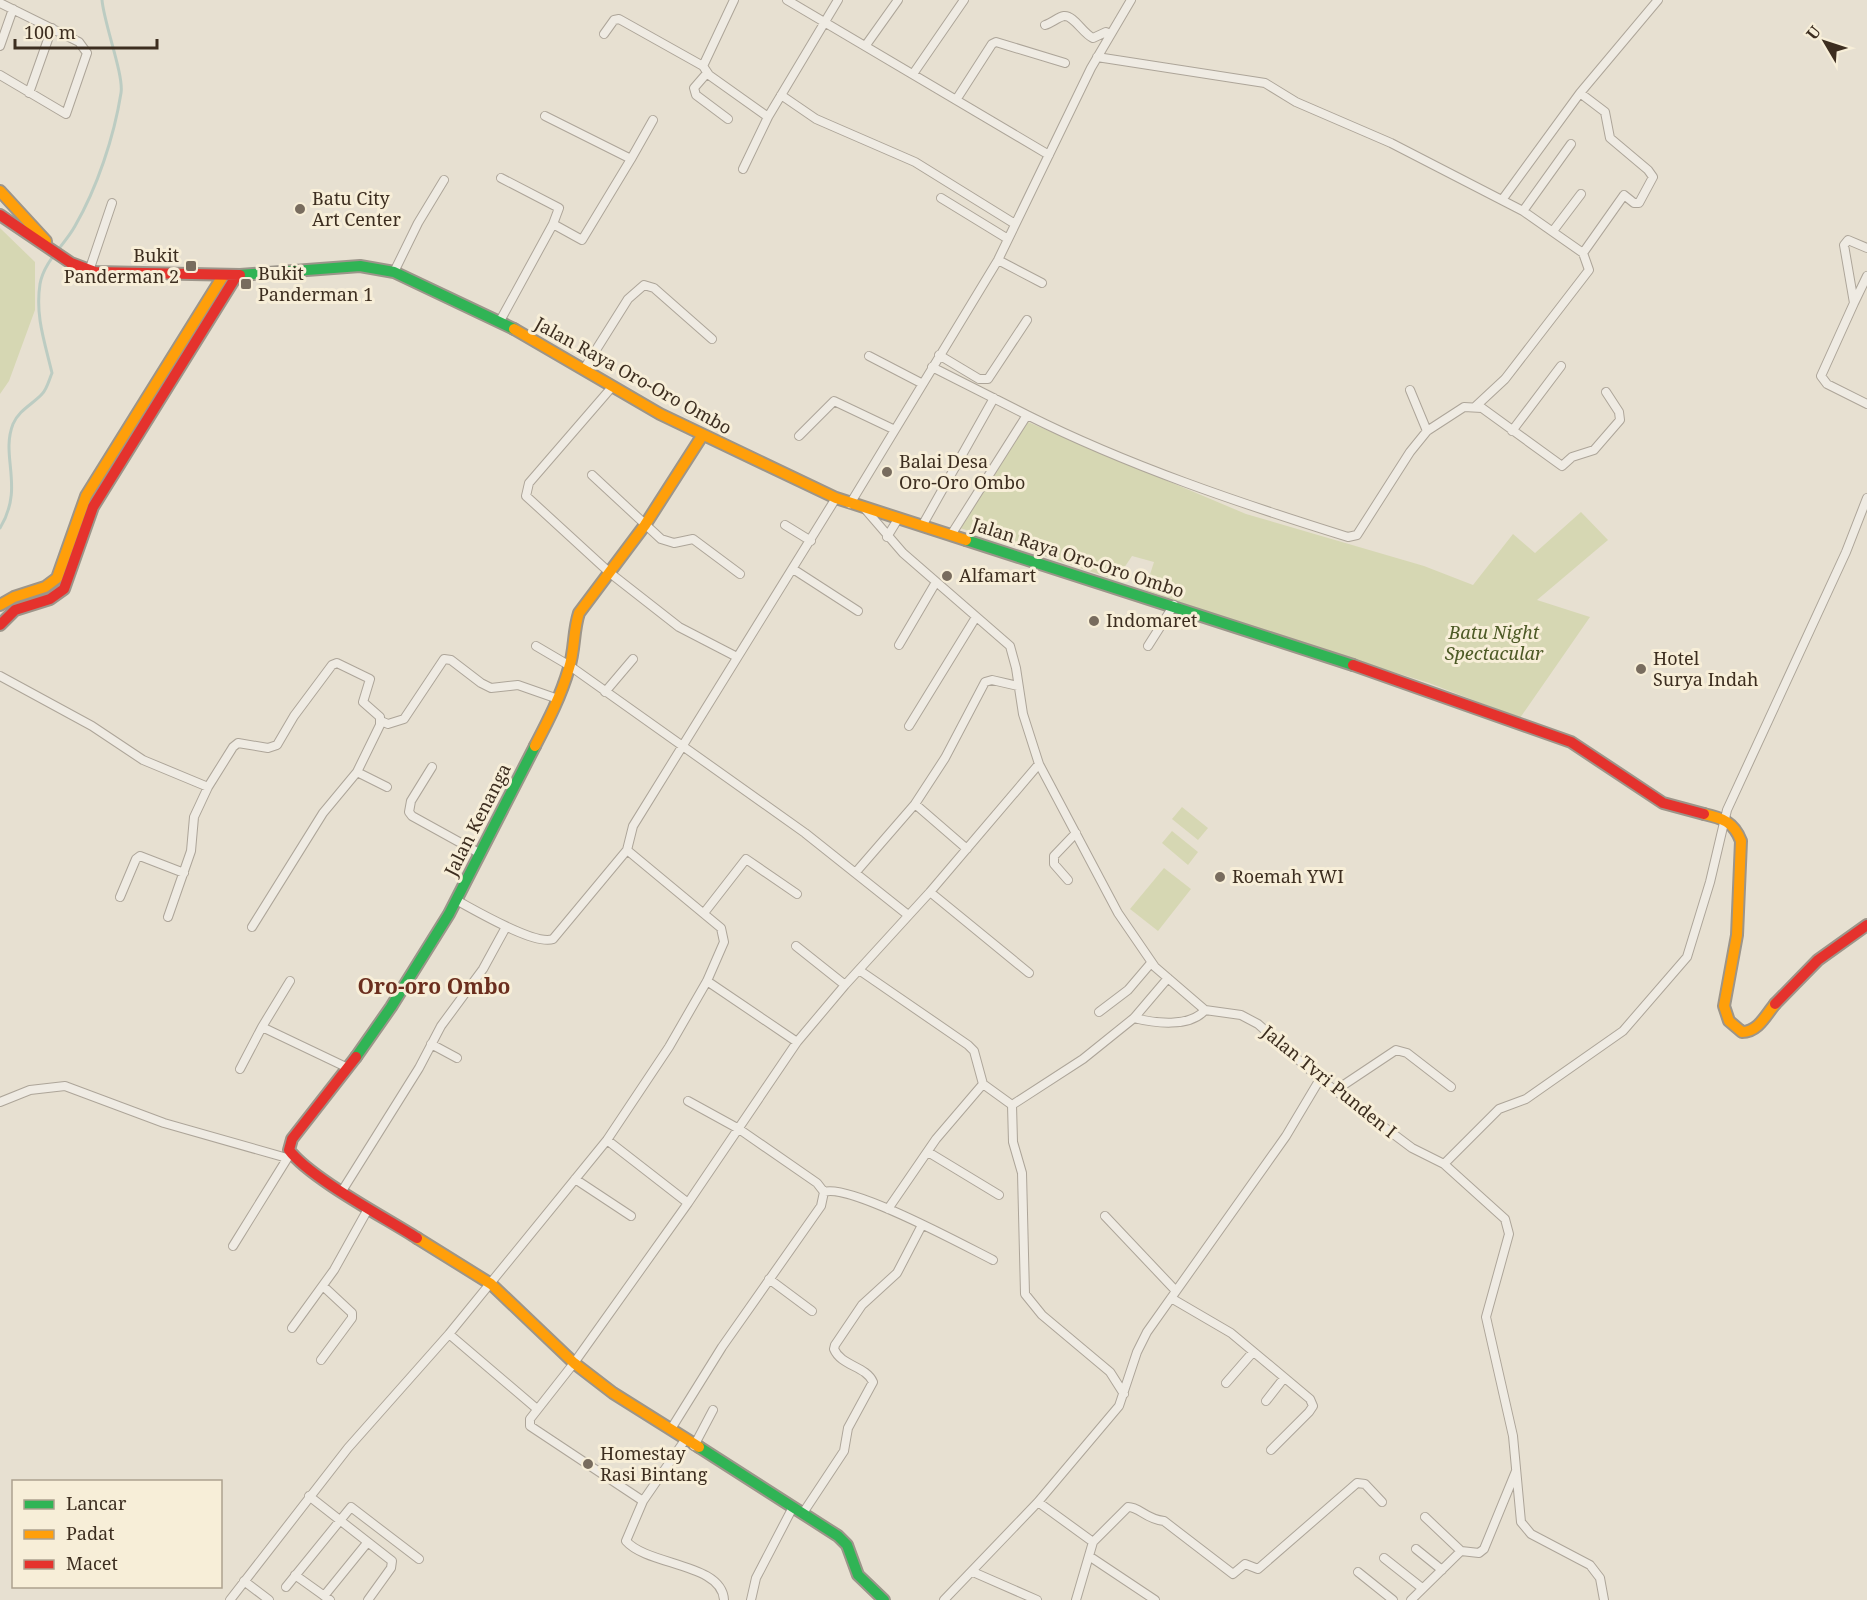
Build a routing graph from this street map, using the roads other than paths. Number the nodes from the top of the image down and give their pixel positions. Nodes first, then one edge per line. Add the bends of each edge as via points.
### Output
1 (734, 0) edge
2 (787, 0) edge
3 (838, 0) edge
4 (898, 0) edge
5 (964, 0) edge
6 (1131, 0) edge
7 (1658, 0) edge
8 (0, 3) edge
9 (13, 9) junction
10 (824, 20) junction
11 (1045, 25) dead end
12 (52, 28) junction
13 (604, 34) dead end
14 (1110, 34) junction
15 (866, 45) junction
16 (0, 46) edge
17 (1097, 57) junction
18 (1065, 63) dead end
19 (705, 69) junction
20 (914, 74) junction
21 (0, 75) edge
22 (29, 93) junction
23 (1580, 93) junction
24 (781, 95) junction
25 (956, 100) junction
26 (545, 116) dead end
27 (768, 117) junction
28 (728, 119) dead end
29 (653, 120) dead end
30 (1571, 144) dead end
31 (1049, 155) junction
32 (631, 159) junction
33 (743, 169) dead end
34 (501, 178) dead end
35 (444, 180) dead end
36 (0, 191) edge
37 (1581, 194) dead end
38 (941, 198) dead end
39 (1502, 200) junction
40 (112, 203) dead end
41 (1523, 211) junction
42 (0, 214) edge
43 (554, 224) junction
44 (1016, 224) junction
45 (1553, 231) junction
46 (1008, 239) junction
47 (1867, 248) edge
48 (55, 251) junction
49 (1583, 252) junction
50 (998, 260) junction
51 (89, 271) junction
52 (394, 272) junction
53 (237, 275) junction
54 (223, 276) junction
55 (1867, 276) edge
56 (1042, 283) dead end
57 (1854, 303) junction
58 (1027, 320) dead end
59 (500, 321) junction
60 (712, 339) dead end
61 (939, 355) junction
62 (869, 356) dead end
63 (1561, 366) dead end
64 (932, 367) junction
65 (584, 369) junction
66 (921, 383) junction
67 (612, 387) junction
68 (1410, 390) dead end
69 (1606, 392) dead end
70 (994, 398) junction
71 (1867, 404) edge
72 (1476, 406) junction
73 (1027, 415) junction
74 (893, 429) junction
75 (1427, 431) junction
76 (1512, 431) junction
77 (702, 436) junction
78 (799, 436) dead end
79 (592, 475) dead end
80 (836, 498) junction
81 (1867, 498) edge
82 (849, 504) junction
83 (88, 506) junction
84 (865, 509) junction
85 (898, 519) junction
86 (645, 525) junction
87 (785, 525) dead end
88 (922, 526) junction
89 (951, 535) junction
90 (887, 537) junction
91 (811, 541) junction
92 (794, 569) junction
93 (610, 573) junction
94 (740, 574) dead end
95 (936, 582) junction
96 (0, 605) edge
97 (1174, 606) junction
98 (858, 611) dead end
99 (976, 617) junction
100 (0, 625) edge
101 (899, 645) dead end
102 (536, 646) dead end
103 (1148, 646) dead end
104 (737, 657) junction
105 (633, 659) dead end
106 (570, 666) junction
107 (0, 676) edge
108 (1018, 686) junction
109 (605, 692) junction
110 (558, 699) junction
111 (381, 721) junction
112 (909, 726) dead end
113 (683, 747) junction
114 (1040, 764) junction
115 (432, 767) dead end
116 (357, 772) junction
117 (208, 787) junction
118 (387, 787) dead end
119 (915, 804) junction
120 (1724, 819) junction
121 (1076, 833) junction
122 (967, 849) junction
123 (627, 850) junction
124 (479, 853) junction
125 (856, 872) junction
126 (184, 873) junction
127 (1068, 880) dead end
128 (930, 892) junction
129 (797, 894) dead end
130 (120, 897) dead end
131 (456, 900) junction
132 (704, 913) junction
133 (908, 915) junction
134 (168, 917) dead end
135 (1867, 925) edge
136 (252, 927) dead end
137 (506, 927) junction
138 (796, 946) dead end
139 (1151, 963) junction
140 (859, 970) junction
141 (1029, 973) dead end
142 (1168, 978) junction
143 (290, 981) dead end
144 (707, 981) junction
145 (845, 985) junction
146 (1205, 1010) junction
147 (1099, 1012) dead end
148 (1134, 1018) junction
149 (262, 1027) junction
150 (797, 1042) junction
151 (431, 1044) junction
152 (457, 1058) dead end
153 (348, 1068) junction
154 (240, 1069) dead end
155 (1320, 1079) junction
156 (983, 1084) junction
157 (1451, 1087) dead end
158 (1336, 1090) junction
159 (688, 1101) dead end
160 (0, 1102) edge
161 (1012, 1106) junction
162 (739, 1129) junction
163 (607, 1140) junction
164 (928, 1152) junction
165 (289, 1156) junction
166 (1443, 1164) junction
167 (575, 1179) junction
168 (342, 1191) junction
169 (824, 1192) junction
170 (999, 1196) dead end
171 (688, 1203) junction
172 (368, 1209) junction
173 (888, 1209) junction
174 (631, 1216) dead end
175 (1105, 1216) dead end
176 (922, 1224) junction
177 (232, 1246) dead end
178 (993, 1260) dead end
179 (770, 1279) junction
180 (491, 1284) junction
181 (323, 1286) junction
182 (1174, 1294) junction
183 (812, 1311) dead end
184 (292, 1328) dead end
185 (449, 1334) junction
186 (1253, 1352) junction
187 (321, 1360) dead end
188 (574, 1363) junction
189 (1284, 1378) junction
190 (1226, 1383) dead end
191 (1124, 1394) junction
192 (1266, 1401) dead end
193 (537, 1409) junction
194 (713, 1410) dead end
195 (671, 1429) junction
196 (689, 1443) junction
197 (1271, 1450) dead end
198 (1516, 1470) junction
199 (309, 1496) junction
200 (643, 1501) junction
201 (1038, 1502) junction
202 (1382, 1502) dead end
203 (793, 1507) junction
204 (803, 1514) junction
205 (1425, 1517) dead end
206 (339, 1520) junction
207 (1093, 1542) junction
208 (367, 1543) junction
209 (1416, 1549) dead end
210 (1461, 1551) junction
211 (1089, 1556) junction
212 (1384, 1558) dead end
213 (419, 1559) dead end
214 (1442, 1570) junction
215 (973, 1572) junction
216 (1358, 1572) dead end
217 (295, 1575) junction
218 (244, 1581) junction
219 (286, 1587) dead end
220 (1422, 1588) junction
221 (327, 1598) edge
222 (230, 1600) edge
223 (269, 1600) edge
224 (368, 1600) edge
225 (723, 1600) edge
226 (751, 1600) edge
227 (884, 1600) edge
228 (944, 1600) edge
229 (1037, 1600) edge
230 (1076, 1600) edge
231 (1155, 1600) edge
232 (1393, 1600) edge
233 (1411, 1600) edge
234 (1604, 1600) edge

1 - 19 street
2 - 10 street
3 - 10 street
4 - 15 street
5 - 20 street
6 - 14 street
7 - 23 street
8 - 9 street
9 - 12 street
9 - 16 street
10 - 15 street
10 - 24 street
11 - 14 street via 1065,16 1087,36
12 - 22 street
12 - 22 street via 79,42 87,51 69,110 63,114
13 - 19 street via 614,20 619,20
14 - 17 street
15 - 20 street
17 - 31 street
17 - 39 street via 1265,82 1296,102 1391,143
18 - 25 street via 996,42
19 - 27 street
19 - 28 street via 694,88 696,95
20 - 25 street
21 - 22 street
23 - 39 street
23 - 49 street via 1605,112 1610,138 1653,177 1639,203 1624,195
24 - 27 street
24 - 44 street via 816,119 915,162
25 - 31 street
26 - 32 street
27 - 33 street
29 - 32 street
30 - 41 street
31 - 44 street
32 - 43 street via 582,240
34 - 43 street via 559,207
35 - 52 street
36 - 48 street, Jalan Raya Oro-Oro Ombo
37 - 45 street
38 - 46 street
39 - 41 street
40 - 51 street
41 - 45 street
42 - 48 street, Jalan Raya Oro-Oro Ombo
43 - 59 street
44 - 46 street
45 - 49 street
46 - 50 street
47 - 57 street via 1849,240 1843,248
48 - 51 street, Jalan Raya Oro-Oro Ombo
49 - 72 street via 1588,263 1587,277 1505,379
50 - 56 street
50 - 61 street
51 - 54 street, Jalan Raya Oro-Oro Ombo
52 - 53 street, Jalan Raya Oro-Oro Ombo via 360,266
52 - 59 street, Jalan Raya Oro-Oro Ombo
53 - 54 street, Jalan Raya Oro-Oro Ombo
53 - 83 street via 209,324
54 - 83 street
55 - 57 street
57 - 71 street via 1821,376 1827,384
58 - 61 street via 988,379 979,379
59 - 65 street, Jalan Raya Oro-Oro Ombo
60 - 65 street via 654,288 644,285 628,299
61 - 64 street
62 - 66 street
63 - 76 street
64 - 66 street
64 - 70 street
65 - 67 street, Jalan Raya Oro-Oro Ombo
66 - 74 street
67 - 77 street, Jalan Raya Oro-Oro Ombo
67 - 93 street via 525,492 530,501
68 - 75 street
69 - 76 street via 1620,420 1594,450 1572,457 1563,466
70 - 73 street
70 - 88 street
72 - 75 street via 1464,407
72 - 76 street
73 - 75 street via 1137,464 1348,537 1357,535
73 - 89 street
74 - 78 street via 834,401
74 - 82 street
77 - 80 street, Jalan Raya Oro-Oro Ombo
77 - 86 street, Jalan Kenanga
79 - 86 street
80 - 82 street, Jalan Raya Oro-Oro Ombo
80 - 91 street
81 - 120 street via 1842,562
82 - 84 street, Jalan Raya Oro-Oro Ombo
83 - 96 street via 54,583 15,595
83 - 100 street via 64,589 53,597 14,609
84 - 85 street, Jalan Raya Oro-Oro Ombo
84 - 90 street
85 - 88 street, Jalan Raya Oro-Oro Ombo
85 - 90 street
86 - 93 street, Jalan Kenanga
86 - 94 street via 669,542 693,539
87 - 91 street
88 - 89 street, Jalan Raya Oro-Oro Ombo
89 - 97 street, Jalan Raya Oro-Oro Ombo
90 - 95 street
91 - 92 street
92 - 98 street
92 - 104 street
93 - 104 street via 687,633
93 - 106 street, Jalan Kenanga via 579,613
95 - 99 street
95 - 101 street
97 - 103 street
97 - 120 street, Jalan Raya Oro-Oro Ombo via 1571,742 1663,803
99 - 108 street via 1010,646
99 - 112 street
102 - 106 street
104 - 113 street
105 - 109 street
106 - 109 street
106 - 110 street, Jalan Kenanga
107 - 117 street via 92,726 143,760
108 - 114 street
108 - 119 street via 985,681 945,758
109 - 113 street
110 - 111 street via 518,685 491,688 444,659 404,719 388,724
110 - 124 street, Jalan Kenanga
111 - 116 street
111 - 117 street via 363,702 370,679 337,663 294,716 277,745 268,748 238,743
113 - 123 street via 633,826
113 - 125 street
114 - 121 street
114 - 122 street
115 - 124 street via 411,801 409,812
116 - 118 street
116 - 136 street via 323,813
117 - 126 street via 194,817
119 - 122 street
119 - 125 street
120 - 135 street via 1737,830 1741,841 1737,935 1724,1006 1726,1017 1735,1028 1749,1032 1791,985 1835,946
120 - 166 street via 1687,957 1623,1031 1526,1098 1499,1109
121 - 127 street via 1053,860
121 - 139 street via 1118,913
122 - 128 street
123 - 132 street
123 - 137 street via 553,939 544,941
124 - 131 street, Jalan Kenanga
125 - 133 street
126 - 130 street via 140,856
126 - 134 street
128 - 133 street
128 - 141 street
129 - 132 street via 746,859
131 - 137 street
131 - 153 street, Jalan Kenanga via 391,1007
132 - 144 street via 720,928 724,938
133 - 140 street
137 - 151 street via 483,969
138 - 145 street
139 - 142 street
139 - 147 street via 1128,990
140 - 145 street
140 - 156 street via 972,1048
142 - 146 street
142 - 148 street
143 - 149 street
144 - 150 street
144 - 163 street
145 - 150 street
146 - 148 street via 1195,1018 1175,1021 1152,1023
146 - 155 street, Jalan Tvri Punden I via 1241,1016 1258,1024
148 - 161 street via 1083,1059
149 - 153 street
149 - 154 street
150 - 162 street
151 - 152 street
151 - 168 street
153 - 165 street, Jalan Kenanga via 292,1139
155 - 158 street, Jalan Tvri Punden I
155 - 182 street via 1286,1136
156 - 161 street
156 - 164 street
157 - 158 street via 1407,1053 1396,1050
158 - 166 street, Jalan Tvri Punden I via 1412,1148
159 - 162 street
160 - 165 street via 30,1090 65,1086 164,1123
161 - 191 street via 1013,1142 1022,1173 1025,1294 1042,1315 1105,1367
162 - 169 street via 817,1183
162 - 171 street
163 - 167 street
163 - 171 street
164 - 170 street
164 - 173 street
165 - 168 street
165 - 177 street
166 - 198 street, Jalan Tvri Punden I via 1500,1213 1509,1227 1486,1317 1513,1436
167 - 174 street
167 - 180 street
168 - 172 street
169 - 173 street via 839,1190
169 - 179 street via 821,1206
171 - 188 street
172 - 180 street
172 - 181 street
173 - 176 street
175 - 182 street
176 - 178 street
176 - 204 street via 897,1273 862,1305 835,1345 838,1357 870,1376 873,1382 848,1428 844,1451
179 - 183 street
179 - 195 street
180 - 185 street
180 - 188 street
181 - 184 street
181 - 187 street via 352,1312 352,1318
182 - 186 street
182 - 191 street via 1147,1332
185 - 193 street
185 - 199 street
186 - 189 street
186 - 190 street
188 - 193 street
188 - 195 street
189 - 192 street
189 - 197 street via 1313,1406
191 - 201 street via 1119,1406
193 - 200 street via 530,1426
194 - 196 street
195 - 196 street
196 - 200 street
196 - 203 street
198 - 210 street via 1484,1549
198 - 234 street via 1521,1522 1526,1529 1590,1565 1600,1578
199 - 206 street
199 - 218 street
200 - 225 street via 627,1543 660,1560 712,1577 722,1588
201 - 207 street
201 - 215 street
202 - 207 street via 1359,1481 1258,1569 1245,1564 1233,1574 1164,1521 1151,1520 1131,1506
203 - 204 street
203 - 226 street via 756,1578
204 - 227 street via 844,1541 858,1575
205 - 210 street
206 - 208 street
206 - 213 street via 354,1508
206 - 217 street
207 - 211 street
208 - 221 street
208 - 224 street via 392,1563
209 - 214 street
210 - 214 street
211 - 230 street
211 - 231 street
212 - 220 street
214 - 220 street
215 - 228 street
215 - 229 street
216 - 232 street
217 - 219 street
217 - 221 street
218 - 222 street
218 - 223 street
220 - 233 street

